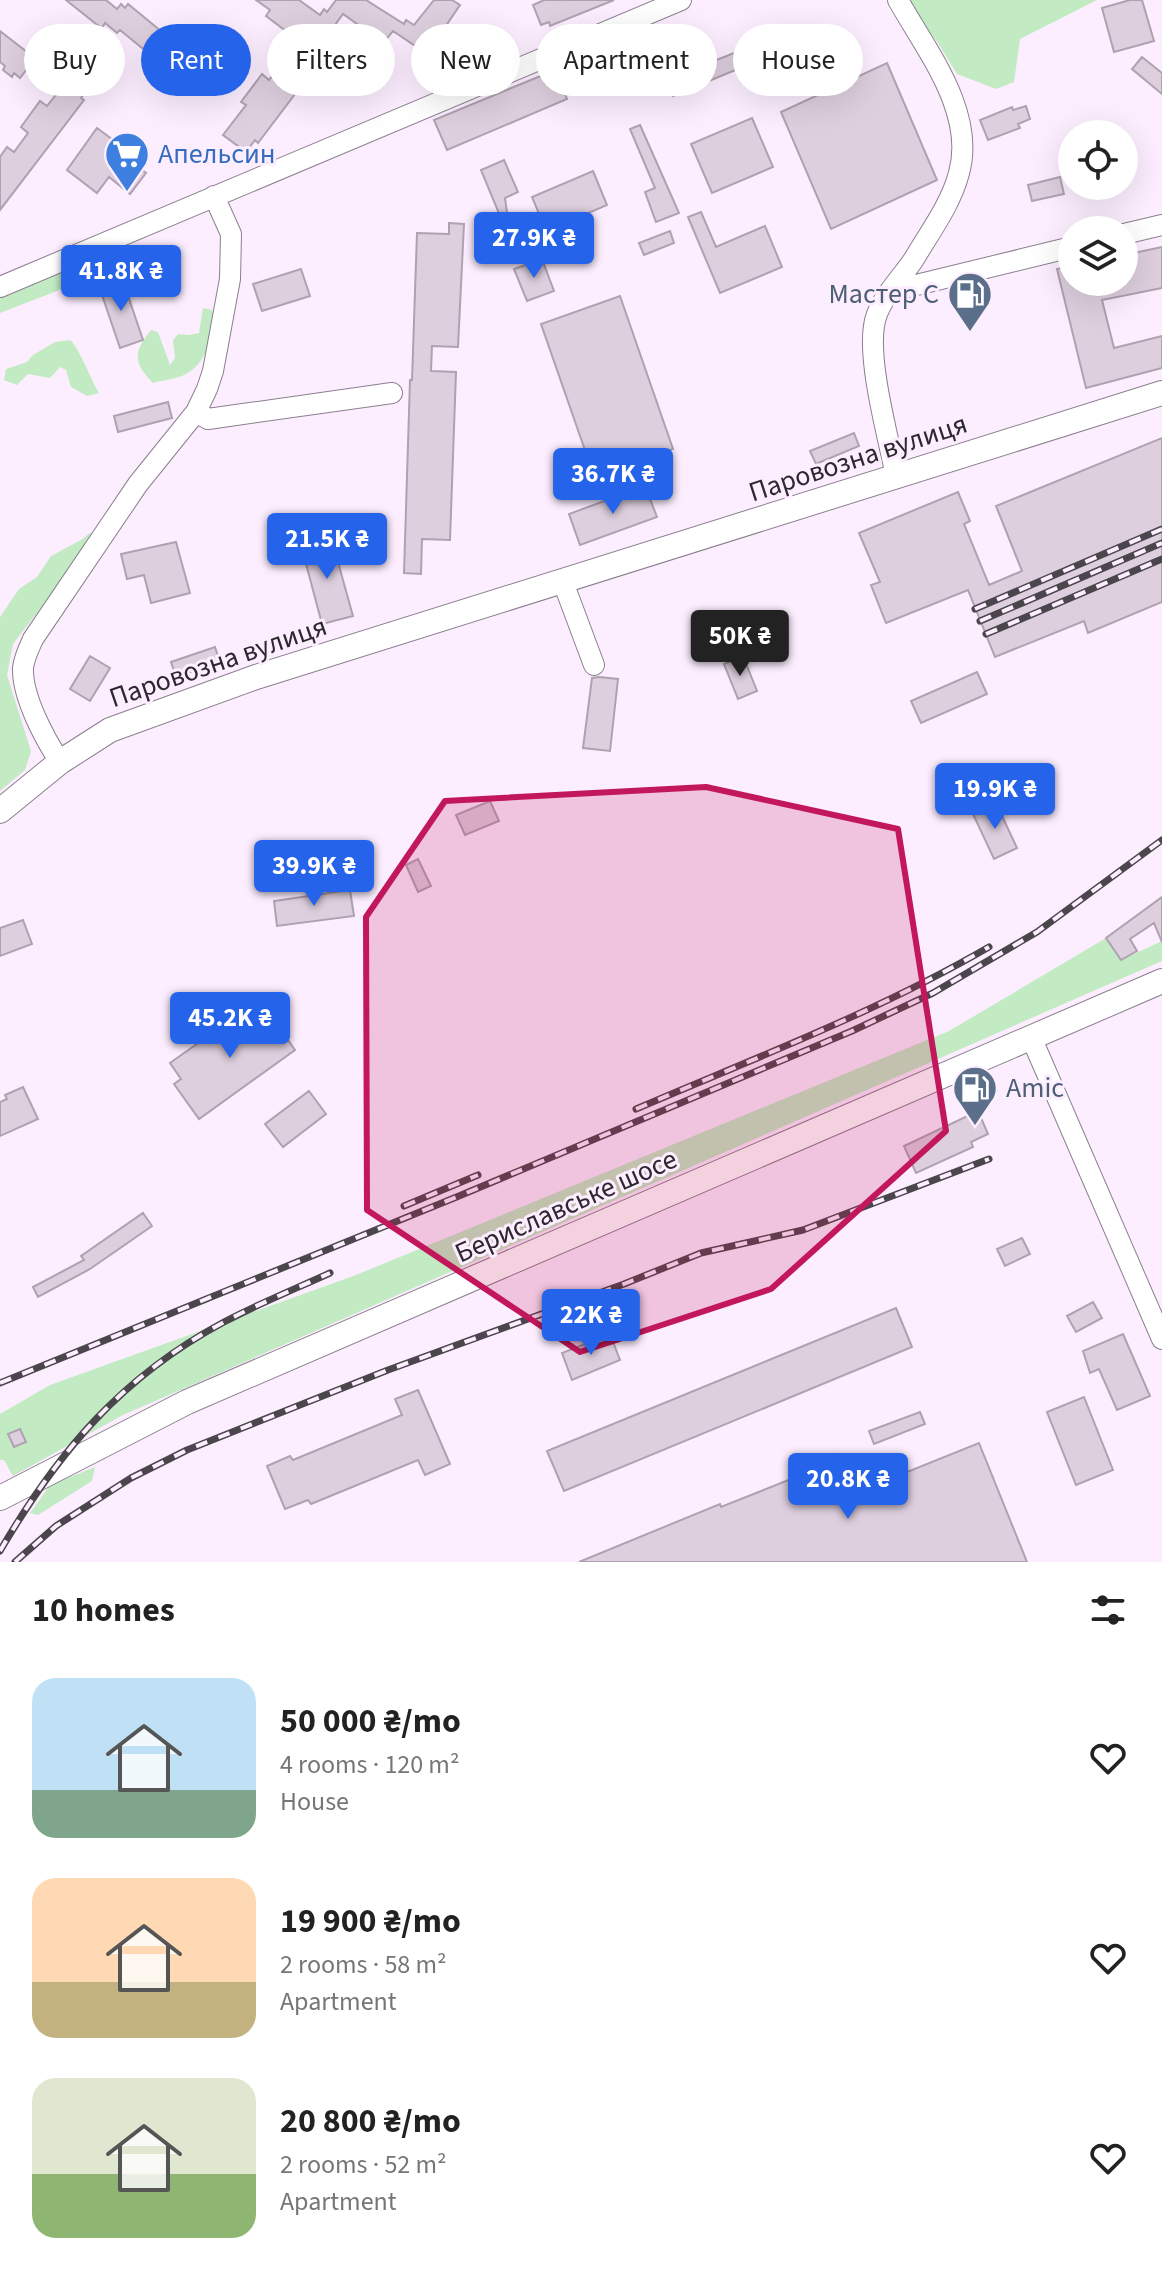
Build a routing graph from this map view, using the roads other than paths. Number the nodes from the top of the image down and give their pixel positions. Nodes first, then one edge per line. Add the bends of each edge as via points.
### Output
1 (681, 0) edge
2 (898, 0) edge
3 (214, 196) junction
4 (1162, 225) edge
5 (1138, 231) edge
6 (1058, 250) edge
7 (900, 281) junction
8 (0, 287) edge
9 (392, 393) dead end
10 (1162, 393) edge
11 (196, 412) junction
12 (896, 476) junction
13 (563, 582) junction
14 (594, 665) dead end
15 (60, 762) junction
16 (0, 811) edge
17 (1162, 981) edge
18 (1031, 1037) junction
19 (1162, 1339) edge
20 (0, 1498) edge

1 - 3 street
2 - 7 street via 955,107 962,140 960,172 951,196
3 - 8 street
3 - 11 street via 231,234 230,279 213,371
4 - 5 street
6 - 7 street via 908,287
7 - 12 street via 882,304 873,328
9 - 11 street via 208,419
10 - 12 main road, Паровозна вулиця
11 - 15 street via 138,484 27,652 25,686 46,742
12 - 13 main road, Паровозна вулиця
13 - 14 street
13 - 15 main road, Паровозна вулиця via 134,719
15 - 16 main road, Паровозна вулиця
17 - 18 main road, Бериславське шосе
18 - 19 street
18 - 20 main road, Бериславське шосе via 187,1402

